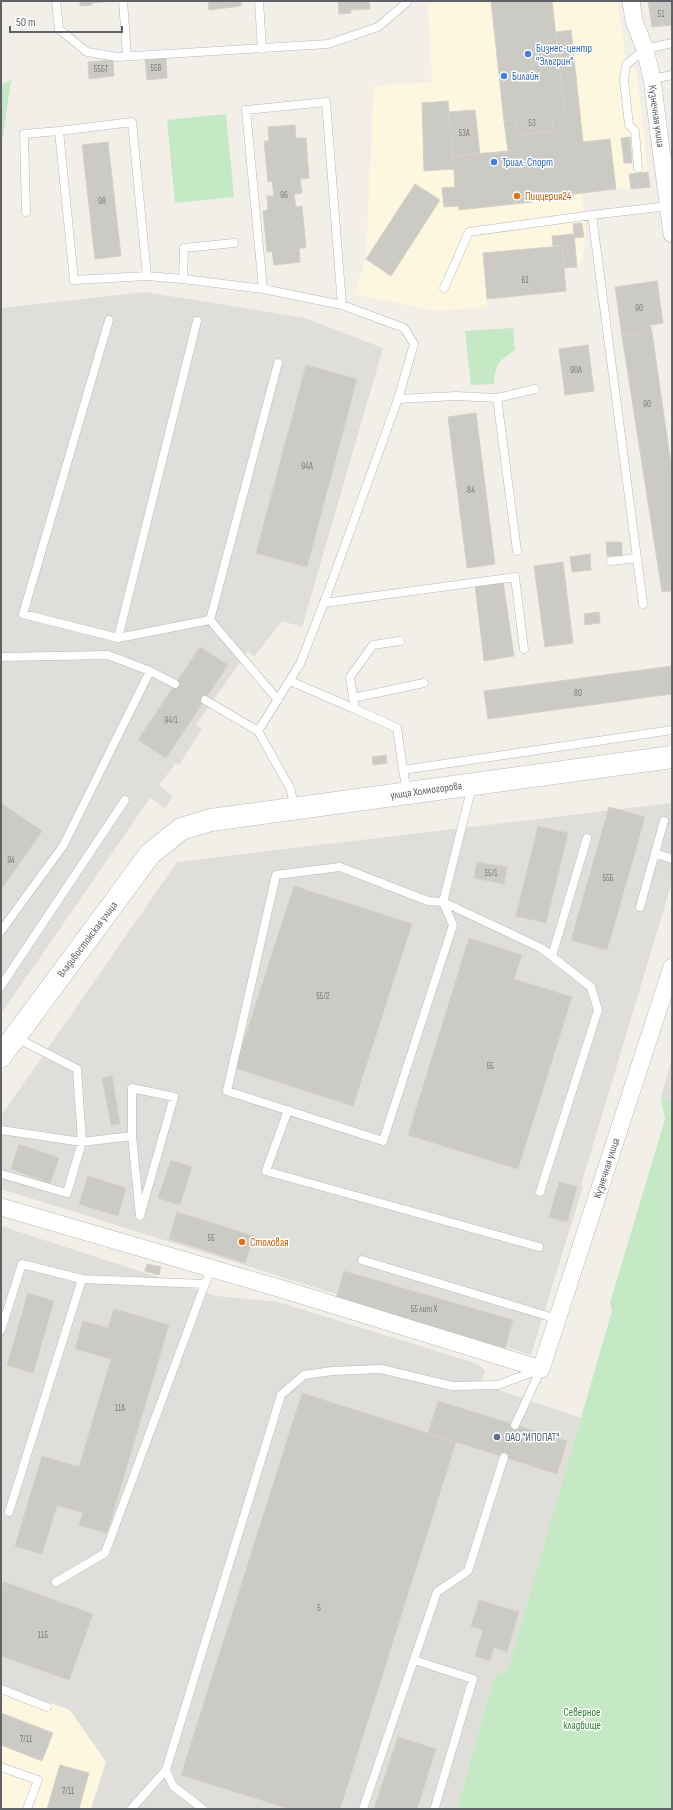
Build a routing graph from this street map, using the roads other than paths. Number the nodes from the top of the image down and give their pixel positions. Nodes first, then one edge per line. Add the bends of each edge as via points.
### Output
1 (56, 1) edge
2 (123, 1) edge
3 (259, 1) edge
4 (406, 1) edge
5 (631, 1) edge
6 (672, 43) edge
7 (262, 48) junction
8 (645, 49) junction
9 (127, 56) junction
10 (672, 75) edge
11 (652, 79) junction
12 (59, 131) junction
13 (638, 168) dead end
14 (26, 212) dead end
15 (670, 213) edge
16 (592, 215) junction
17 (672, 234) edge
18 (234, 243) dead end
19 (147, 276) junction
20 (183, 278) junction
21 (444, 288) dead end
22 (263, 289) junction
23 (342, 305) junction
24 (109, 320) dead end
25 (197, 321) dead end
26 (278, 363) dead end
27 (535, 389) dead end
28 (497, 398) junction
29 (398, 399) junction
30 (517, 550) dead end
31 (637, 558) junction
32 (611, 561) dead end
33 (324, 603) junction
34 (644, 604) dead end
35 (210, 620) junction
36 (118, 638) junction
37 (400, 641) dead end
38 (524, 649) dead end
39 (1, 657) edge
40 (150, 671) junction
41 (290, 680) junction
42 (424, 683) dead end
43 (175, 684) dead end
44 (353, 698) junction
45 (204, 700) dead end
46 (278, 700) junction
47 (355, 709) junction
48 (672, 730) edge
49 (258, 731) junction
50 (672, 757) edge
51 (402, 770) junction
52 (473, 784) junction
53 (407, 792) junction
54 (125, 800) dead end
55 (295, 808) junction
56 (664, 821) dead end
57 (180, 829) joint
58 (587, 838) dead end
59 (655, 853) junction
60 (672, 859) edge
61 (443, 902) junction
62 (640, 908) dead end
63 (1, 931) edge
64 (552, 956) junction
65 (672, 967) edge
66 (1, 986) edge
67 (15, 1037) junction
68 (1, 1055) edge
69 (288, 1110) junction
70 (1, 1130) edge
71 (132, 1136) junction
72 (82, 1142) junction
73 (1, 1174) edge
74 (540, 1192) dead end
75 (1, 1207) edge
76 (539, 1247) dead end
77 (362, 1260) dead end
78 (211, 1268) junction
79 (82, 1279) junction
80 (205, 1284) junction
81 (557, 1319) junction
82 (1, 1330) edge
83 (541, 1369) junction
84 (515, 1425) dead end
85 (504, 1457) dead end
86 (9, 1512) dead end
87 (56, 1582) dead end
88 (414, 1660) junction
89 (1, 1689) edge
90 (47, 1707) dead end
91 (1, 1767) edge
92 (166, 1770) junction
93 (435, 1807) dead end
94 (27, 1809) edge
95 (133, 1809) edge
96 (203, 1809) edge
97 (363, 1809) edge

1 - 9 lane via 59,28 87,52
2 - 9 lane
3 - 7 lane
4 - 7 lane via 378,27 328,44
5 - 8 street, Кузнечная улица via 634,22
6 - 8 lane
7 - 9 lane
8 - 11 street, Кузнечная улица
8 - 13 lane via 626,65 624,80 629,125 634,131
10 - 11 lane
11 - 15 street, Кузнечная улица
12 - 14 lane via 24,134
12 - 19 lane via 74,280
12 - 19 lane via 132,122
15 - 16 lane
15 - 17 street, Кузнечная улица
16 - 21 lane via 469,232
16 - 31 lane
18 - 20 lane via 184,248
19 - 20 lane
20 - 22 lane
22 - 23 lane
22 - 23 lane via 246,110 326,102
23 - 29 lane via 404,328 414,344
24 - 36 lane via 23,614
25 - 36 lane
26 - 35 lane
27 - 28 lane
28 - 29 lane via 456,396
28 - 30 lane
29 - 33 lane
31 - 32 lane
31 - 34 lane
33 - 38 lane via 515,577
33 - 41 lane via 300,664
35 - 36 lane
35 - 46 lane
37 - 44 lane via 373,645 350,676
39 - 40 lane via 108,655
40 - 43 lane
40 - 63 lane via 63,846
41 - 46 lane
41 - 47 lane
42 - 44 lane
44 - 47 lane
45 - 49 lane
46 - 49 lane
47 - 51 lane via 397,728
48 - 51 lane
49 - 55 lane via 290,788
50 - 52 street, улица Холмогорова
51 - 53 lane
52 - 53 street, улица Холмогорова
52 - 61 lane
53 - 55 street, улица Холмогорова
54 - 66 lane
55 - 57 street, улица Холмогорова via 211,820
56 - 59 lane
57 - 67 street, Владивостокская улица via 150,854
58 - 64 lane
59 - 60 lane
59 - 62 lane
61 - 64 lane via 541,948
61 - 69 lane via 453,925 383,1140
61 - 69 lane via 428,901 340,867 276,875 227,1091
64 - 74 lane via 591,987 598,1010
65 - 81 street, Кузнечная улица
67 - 68 street, Владивостокская улица
67 - 72 lane via 77,1069
69 - 76 lane via 266,1171
70 - 72 lane
71 - 71 lane via 139,1201 140,1216 174,1097 132,1088
71 - 72 lane
72 - 73 lane via 67,1193
75 - 78 street
77 - 81 lane
78 - 80 lane
78 - 83 street
79 - 80 lane
79 - 82 lane via 22,1264
79 - 86 lane
80 - 87 lane via 105,1553
81 - 83 street, Кузнечная улица
83 - 84 lane
83 - 92 lane via 498,1385 452,1386 381,1369 332,1371 304,1374 281,1395
85 - 88 lane via 468,1571 437,1592
88 - 93 lane via 473,1679
88 - 97 lane
89 - 90 lane
91 - 94 lane via 38,1780
92 - 95 lane
92 - 96 lane via 173,1786

